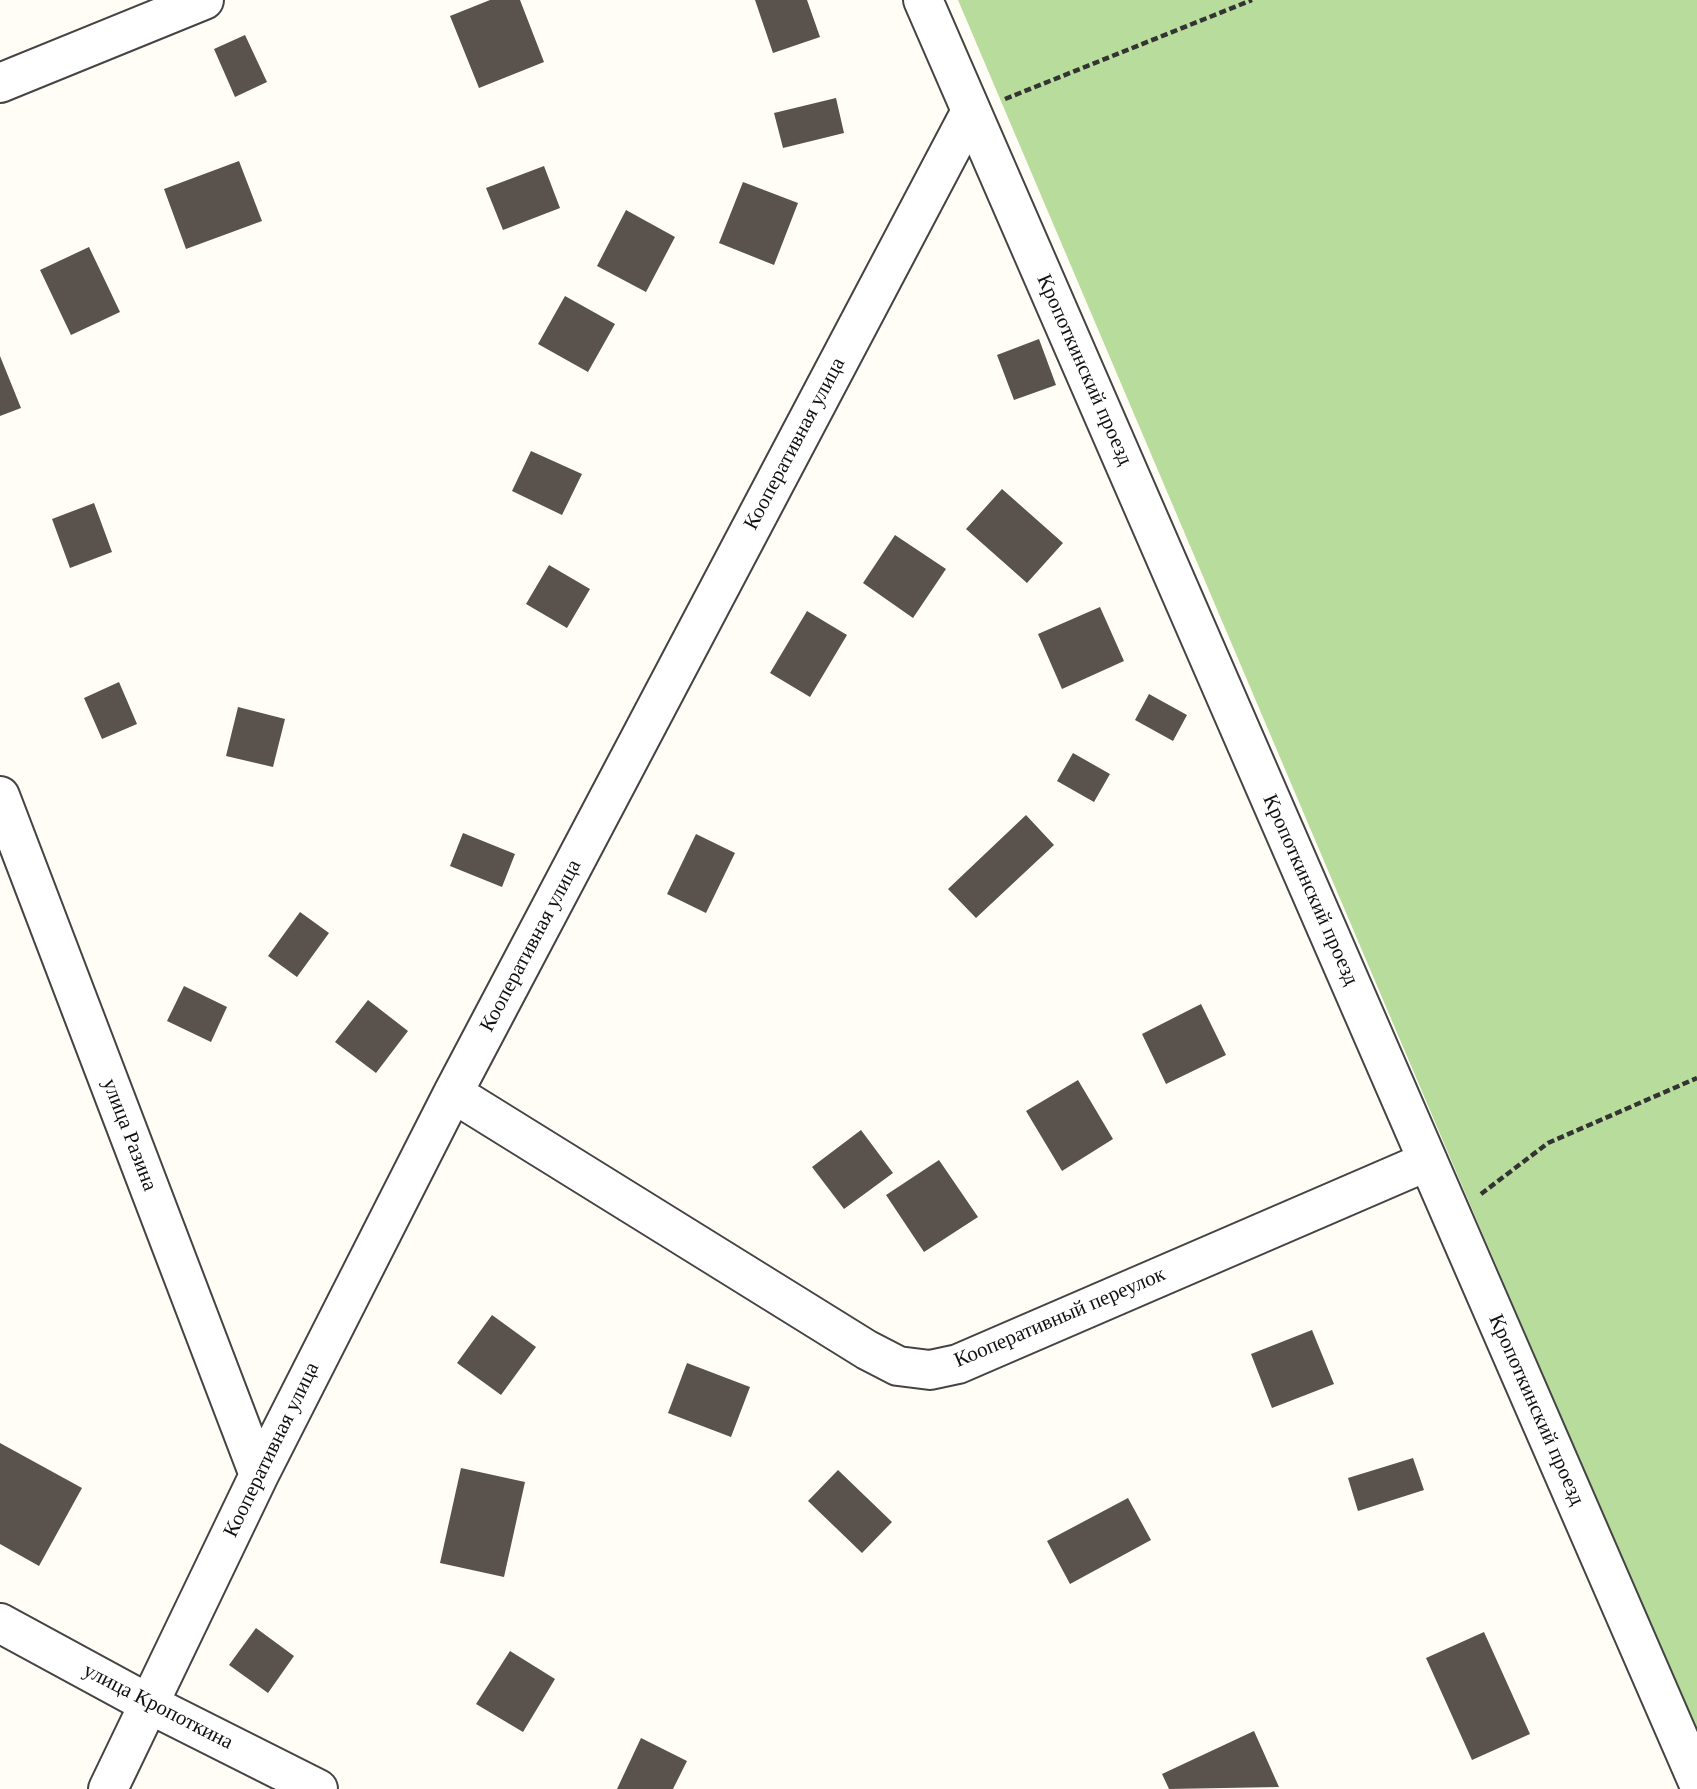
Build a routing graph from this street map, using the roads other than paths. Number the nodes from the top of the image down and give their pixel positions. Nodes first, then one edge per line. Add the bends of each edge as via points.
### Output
1 (204, 0) edge
2 (923, 0) edge
3 (0, 83) edge
4 (971, 111) junction
5 (0, 796) edge
6 (453, 1093) junction
7 (1428, 1161) junction
8 (259, 1475) junction
9 (0, 1623) edge
10 (149, 1704) junction
11 (1697, 1780) edge
12 (108, 1789) edge
13 (318, 1789) edge

1 - 3 street
2 - 4 street, Кропоткинский проезд
4 - 6 street, Кооперативная улица
4 - 7 street, Кропоткинский проезд
5 - 8 street, улица Разина
6 - 7 street, Кооперативный переулок via 867,1350 898,1366 929,1370 958,1364
6 - 8 street, Кооперативная улица
7 - 11 street, Кропоткинский проезд
8 - 10 street, Кооперативная улица
9 - 10 street, улица Кропоткина
10 - 12 street, Кооперативная улица
10 - 13 street, улица Кропоткина

